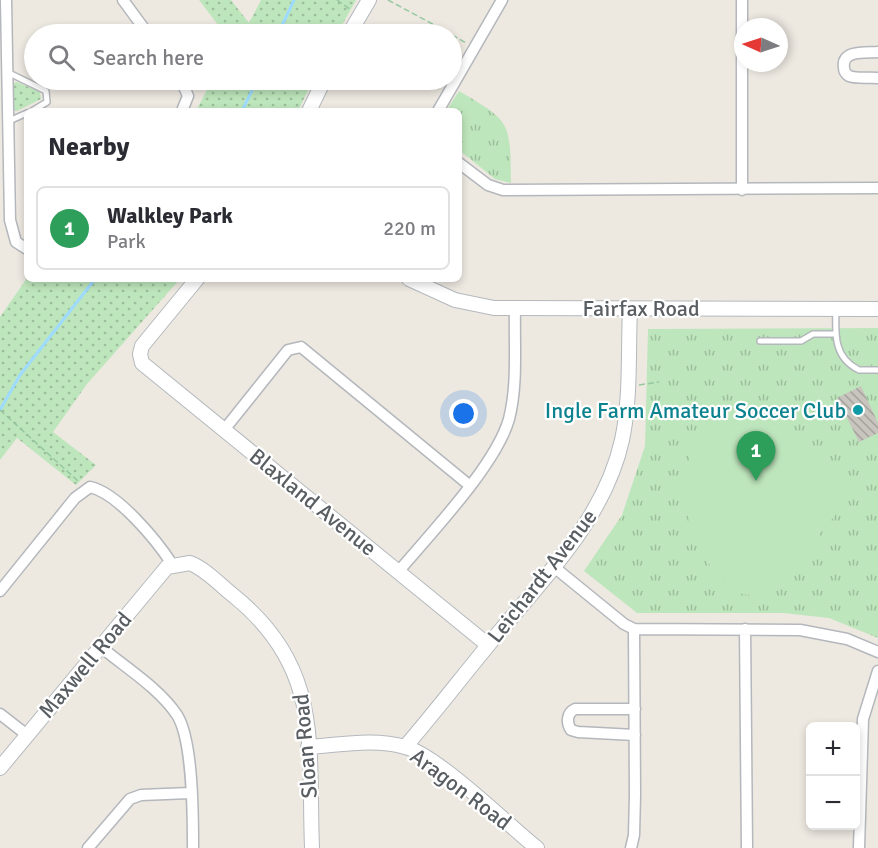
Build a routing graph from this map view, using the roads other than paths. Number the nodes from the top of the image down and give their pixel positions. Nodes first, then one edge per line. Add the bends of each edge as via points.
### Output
1 (6, 0) edge
2 (123, 0) edge
3 (369, 0) edge
4 (501, 0) edge
5 (742, 0) edge
6 (141, 24) edge
7 (355, 24) edge
8 (878, 52) edge
9 (462, 69) edge
10 (8, 72) junction
11 (878, 78) edge
12 (24, 79) edge
13 (45, 90) edge
14 (185, 90) edge
15 (319, 90) edge
16 (450, 90) edge
17 (37, 108) edge
18 (183, 108) edge
19 (310, 108) edge
20 (440, 108) edge
21 (24, 114) edge
22 (8, 122) junction
23 (4, 162) edge
24 (462, 166) edge
25 (878, 188) edge
26 (742, 189) junction
27 (24, 247) edge
28 (195, 282) edge
29 (416, 282) edge
30 (836, 308) junction
31 (515, 309) junction
32 (630, 309) junction
33 (878, 309) edge
34 (835, 334) junction
35 (760, 341) dead end
36 (878, 370) edge
37 (224, 430) junction
38 (469, 485) junction
39 (172, 564) junction
40 (554, 567) junction
41 (398, 572) junction
42 (0, 591) edge
43 (634, 629) junction
44 (745, 629) junction
45 (488, 645) junction
46 (101, 647) junction
47 (878, 652) edge
48 (878, 671) edge
49 (635, 709) junction
50 (0, 714) edge
51 (27, 735) junction
52 (635, 735) junction
53 (309, 747) junction
54 (405, 747) junction
55 (0, 768) edge
56 (190, 793) junction
57 (88, 848) edge
58 (193, 848) edge
59 (312, 848) edge
60 (537, 848) edge
61 (630, 848) edge
62 (747, 848) edge
63 (859, 848) edge

1 - 10 street
2 - 6 street
3 - 7 street
4 - 9 street
5 - 26 street
8 - 11 street via 853,54 844,64 850,76
10 - 12 lane
10 - 22 street
13 - 17 lane via 47,102
14 - 18 street via 188,96
15 - 19 street
16 - 20 street
21 - 22 lane
22 - 23 street
23 - 27 street via 11,228 16,242
24 - 26 street via 488,185 503,190
25 - 26 street
28 - 37 street, Blaxland Avenue via 146,341 140,357 145,366
29 - 31 street, Fairfax Road via 455,300
30 - 32 street, Fairfax Road
30 - 33 street, Fairfax Road
30 - 34 lane
31 - 32 street, Fairfax Road
31 - 38 street via 511,412 494,452
32 - 40 street, Leichardt Avenue via 622,440 590,518
34 - 35 lane via 813,334 801,341
34 - 36 lane via 846,361 859,370
37 - 38 street via 288,350 301,347
37 - 41 street, Blaxland Avenue
38 - 41 street
39 - 42 street via 140,521 99,490 86,488
39 - 46 street, Maxwell Road
39 - 53 street, Sloan Road via 190,563 201,568 272,633 297,676
40 - 43 street
40 - 45 street, Leichardt Avenue
41 - 45 street, Blaxland Avenue
43 - 44 street
43 - 49 street
44 - 47 street via 817,632
44 - 62 street
45 - 54 street, Leichardt Avenue
46 - 51 street, Maxwell Road
46 - 56 street via 177,716 187,743
48 - 63 street via 863,719
49 - 52 street
49 - 52 street via 575,709 568,723 571,730 578,732
50 - 51 street
51 - 55 street, Maxwell Road
52 - 61 street via 634,835
53 - 54 street, Aragon Road via 378,743
53 - 59 street, Sloan Road
54 - 60 street, Aragon Road via 444,771
56 - 57 street via 135,796
56 - 58 street

